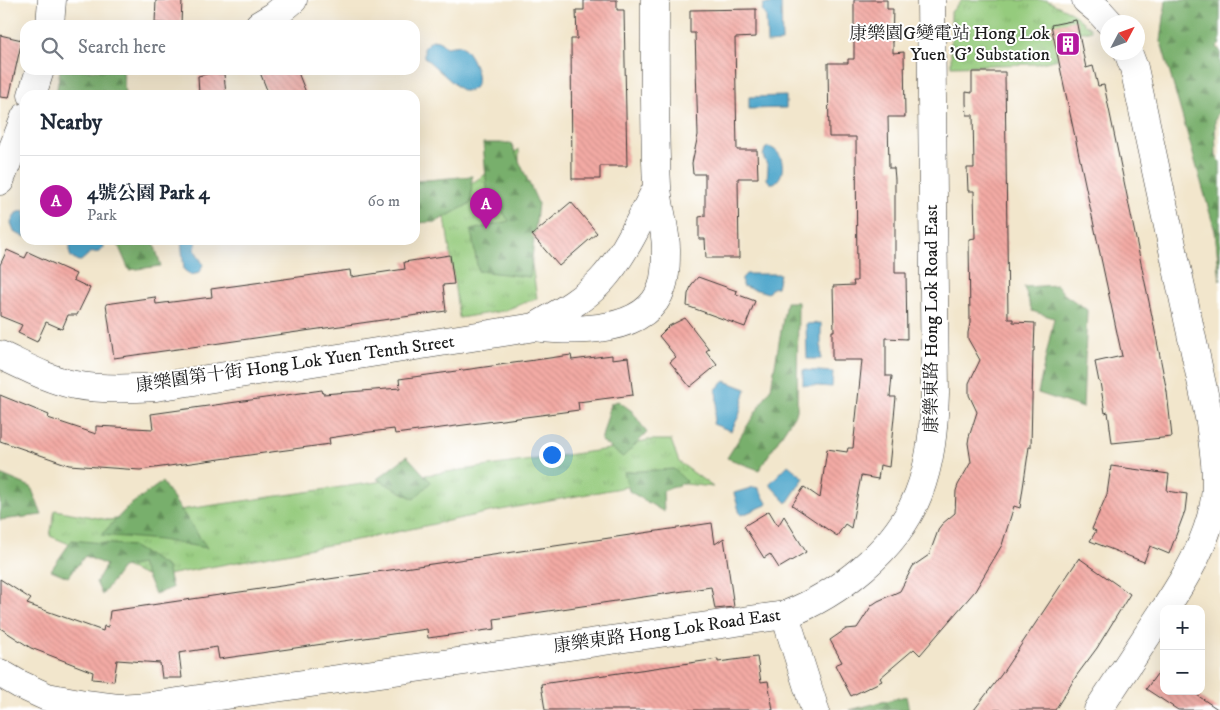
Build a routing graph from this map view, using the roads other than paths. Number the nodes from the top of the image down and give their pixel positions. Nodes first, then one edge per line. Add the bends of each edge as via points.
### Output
1 (52, 0) edge
2 (293, 0) edge
3 (655, 0) edge
4 (931, 0) edge
5 (1086, 0) edge
6 (1103, 15) edge
7 (50, 20) edge
8 (267, 20) edge
9 (1131, 60) edge
10 (38, 75) edge
11 (34, 90) edge
12 (20, 130) edge
13 (0, 181) edge
14 (657, 188) junction
15 (534, 327) junction
16 (0, 355) edge
17 (1167, 605) edge
18 (785, 615) junction
19 (1160, 616) edge
20 (0, 672) edge
21 (45, 703) edge
22 (814, 710) edge
23 (1098, 710) edge

1 - 7 street
2 - 8 street
3 - 14 street, 康樂園第十街 Hong Lok Yuen Tenth Street
4 - 18 street, 康樂東路 Hong Lok Road East via 935,393 931,451 918,495 897,531 883,547 840,586
5 - 6 street
9 - 17 street via 1206,403 1216,472 1215,498 1207,528 1196,556
10 - 11 street
12 - 13 street
14 - 15 street, 康樂園第十街 Hong Lok Yuen Tenth Street via 616,264 600,282
14 - 15 street, 康樂園第十街 Hong Lok Yuen Tenth Street via 666,249 662,288 655,300 645,311 617,324 576,330
15 - 16 street, 康樂園第十街 Hong Lok Yuen Tenth Street via 156,387 113,389 74,385
18 - 21 street, 康樂東路 Hong Lok Road East via 150,706 118,708
18 - 22 street
19 - 23 street
20 - 21 street, 康樂東路 Hong Lok Road East

